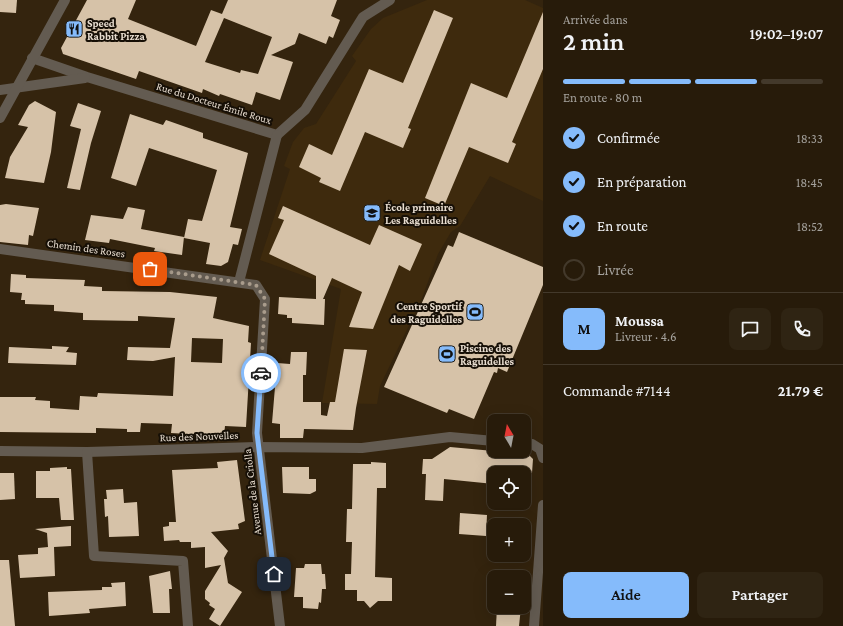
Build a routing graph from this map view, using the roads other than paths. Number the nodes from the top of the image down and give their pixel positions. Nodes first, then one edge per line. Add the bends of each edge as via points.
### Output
1 (390, 0) edge
2 (61, 1) edge
3 (32, 58) junction
4 (87, 77) junction
5 (17, 87) junction
6 (0, 90) edge
7 (0, 118) edge
8 (277, 135) junction
9 (0, 249) edge
10 (239, 282) junction
11 (256, 285) joint
12 (487, 440) edge
13 (531, 444) edge
14 (258, 447) junction
15 (0, 451) edge
16 (88, 452) junction
17 (542, 454) edge
18 (543, 504) edge
19 (188, 626) edge
20 (280, 626) edge
21 (534, 626) edge

1 - 8 street, Rue du Docteur Émile Roux via 363,17 305,110
2 - 3 street
3 - 4 street, Rue du Docteur Émile Roux
3 - 5 street
4 - 5 street, Rue du Docteur Émile Roux
4 - 8 street, Rue du Docteur Émile Roux
5 - 6 street, Rue du Docteur Émile Roux
5 - 7 street
8 - 10 street
9 - 10 street, Chemin des Roses
10 - 11 street, Chemin des Roses
11 - 14 street, Avenue de la Criolla via 265,299
12 - 14 street, Rue des Nouvelles via 450,437 362,448
13 - 17 street
14 - 16 street, Rue des Nouvelles
14 - 20 street, Avenue de la Criolla
15 - 16 street, Rue des Nouvelles
16 - 19 street via 94,556 183,562
18 - 21 street

